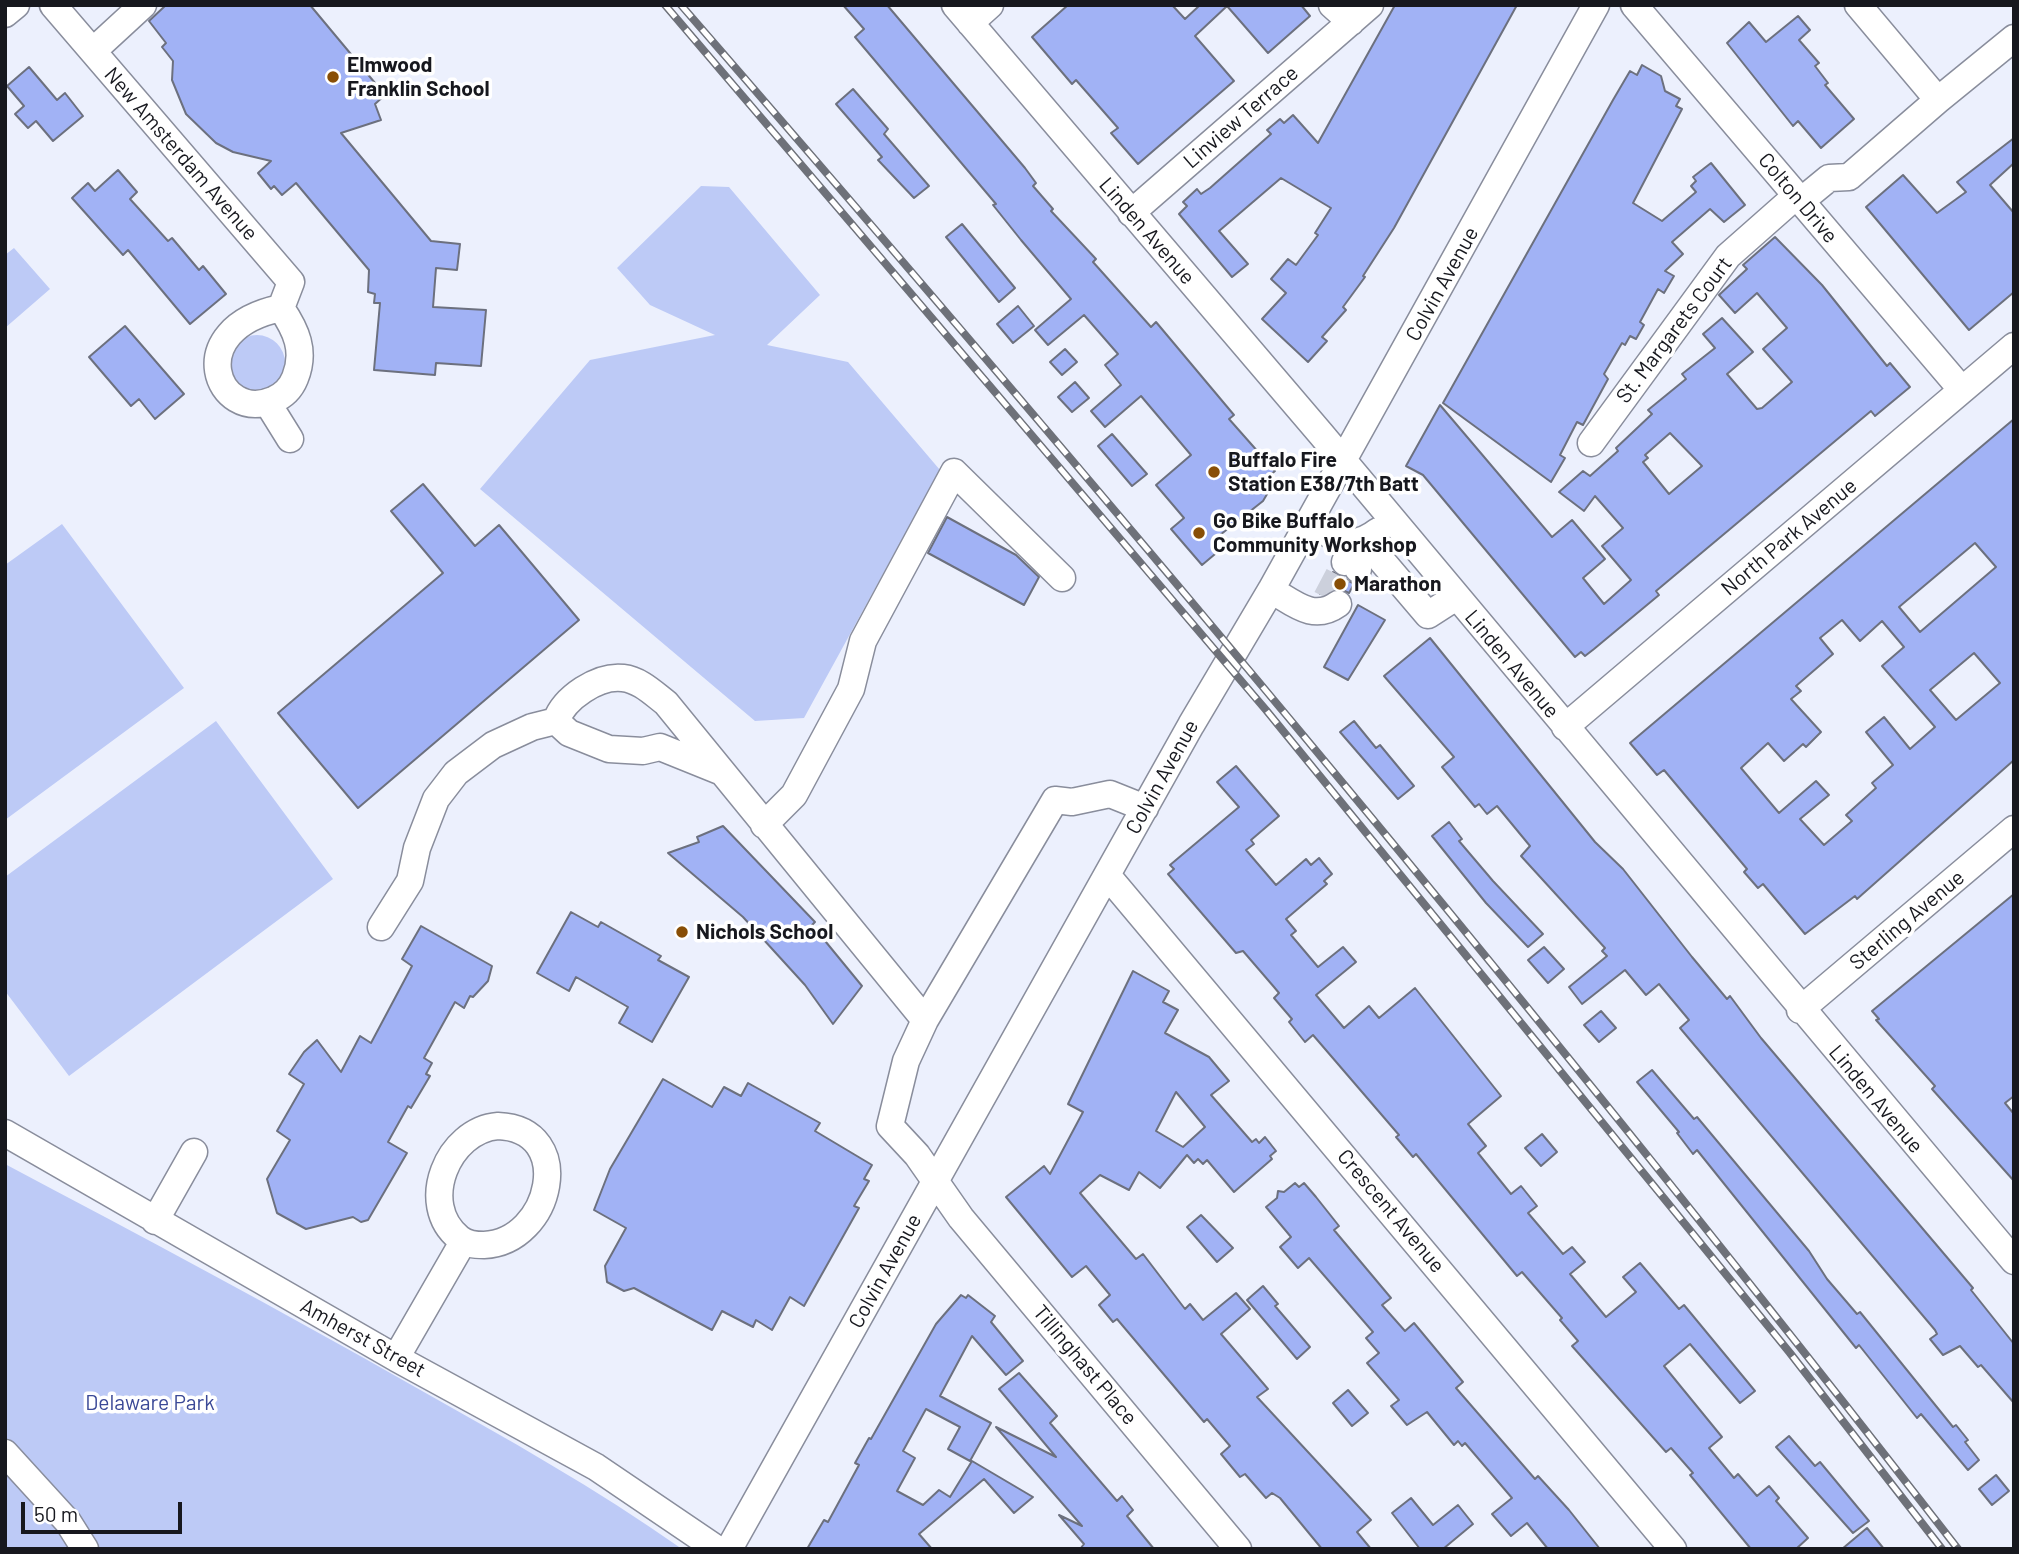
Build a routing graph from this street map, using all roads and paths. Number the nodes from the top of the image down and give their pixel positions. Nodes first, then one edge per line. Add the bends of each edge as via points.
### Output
1 (16, 5) edge
2 (53, 5) edge
3 (143, 5) edge
4 (990, 5) edge
5 (1596, 5) edge
6 (1634, 5) edge
7 (1858, 5) edge
8 (1351, 11) edge
9 (5, 14) edge
10 (962, 14) edge
11 (2014, 38) edge
12 (93, 51) junction
13 (1938, 100) junction
14 (1798, 198) junction
15 (1131, 213) junction
16 (281, 308) junction
17 (2014, 346) edge
18 (1962, 390) junction
19 (267, 402) junction
20 (290, 439) dead end
21 (1591, 443) dead end
22 (1343, 460) junction
23 (1392, 520) junction
24 (1308, 521) junction
25 (1356, 553) junction
26 (1062, 578) dead end
27 (1270, 590) junction
28 (1456, 597) junction
29 (1330, 605) dead end
30 (666, 703) junction
31 (556, 721) junction
32 (1565, 727) junction
33 (660, 747) junction
34 (724, 773) junction
35 (1144, 808) junction
36 (764, 825) junction
37 (2014, 829) edge
38 (1107, 875) junction
39 (381, 927) dead end
40 (1800, 1010) junction
41 (925, 1020) junction
42 (5, 1133) edge
43 (194, 1152) dead end
44 (935, 1179) junction
45 (156, 1221) junction
46 (463, 1242) junction
47 (2014, 1261) edge
48 (396, 1358) junction
49 (5, 1453) edge
50 (85, 1549) edge
51 (717, 1549) edge
52 (729, 1549) edge
53 (1238, 1549) edge
54 (1673, 1549) edge

1 - 9 street
2 - 12 street, New Amsterdam Avenue
3 - 12 street
4 - 10 street
5 - 22 street, Colvin Avenue
6 - 14 street, Colton Drive
7 - 13 street
8 - 15 street, Linview Terrace
10 - 15 street, Linden Avenue
11 - 13 street, St. Margarets Court
12 - 16 street, New Amsterdam Avenue via 291,282
13 - 14 street, St. Margarets Court via 1849,177 1829,178
14 - 18 street, Colton Drive
14 - 21 street, St. Margarets Court via 1728,256
15 - 22 street, Linden Avenue
16 - 19 street via 294,328 300,353 289,389
16 - 19 street via 265,311 229,333 218,353 219,376 233,395
17 - 18 street, North Park Avenue
18 - 32 street, North Park Avenue
19 - 20 street
22 - 23 street, Linden Avenue
22 - 24 street, Colvin Avenue
23 - 25 street
23 - 28 street, Linden Avenue
24 - 25 street
24 - 27 street, Colvin Avenue
25 - 28 street via 1428,615
26 - 36 street via 954,472 863,641 851,689 794,795
27 - 29 street via 1310,613
27 - 35 street, Colvin Avenue
28 - 32 street, Linden Avenue
30 - 31 street via 633,680 610,679 575,696 561,708
30 - 33 street via 670,723
30 - 34 street
31 - 33 street via 569,733 609,749
31 - 39 street via 493,745 456,773 436,799 410,881
32 - 40 street, Linden Avenue
33 - 34 street
34 - 36 street
35 - 38 street, Colvin Avenue
35 - 41 street via 1110,794 1072,802 1055,800
36 - 41 street
37 - 40 street, Sterling Avenue
38 - 44 street, Colvin Avenue
38 - 54 street, Crescent Avenue
40 - 47 street, Linden Avenue
41 - 44 street, Tillinghast Place via 906,1061 890,1126
42 - 45 street, Amherst Street
43 - 45 street
44 - 52 street, Colvin Avenue
44 - 53 street, Tillinghast Place via 961,1218
45 - 48 street, Amherst Street
46 - 46 street via 489,1244 516,1236 539,1206 548,1180 547,1165 538,1146 523,1133 498,1126 475,1132 446,1166 440,1182 441,1212
46 - 48 street
48 - 51 street, Amherst Street via 596,1467
49 - 50 street via 68,1522

